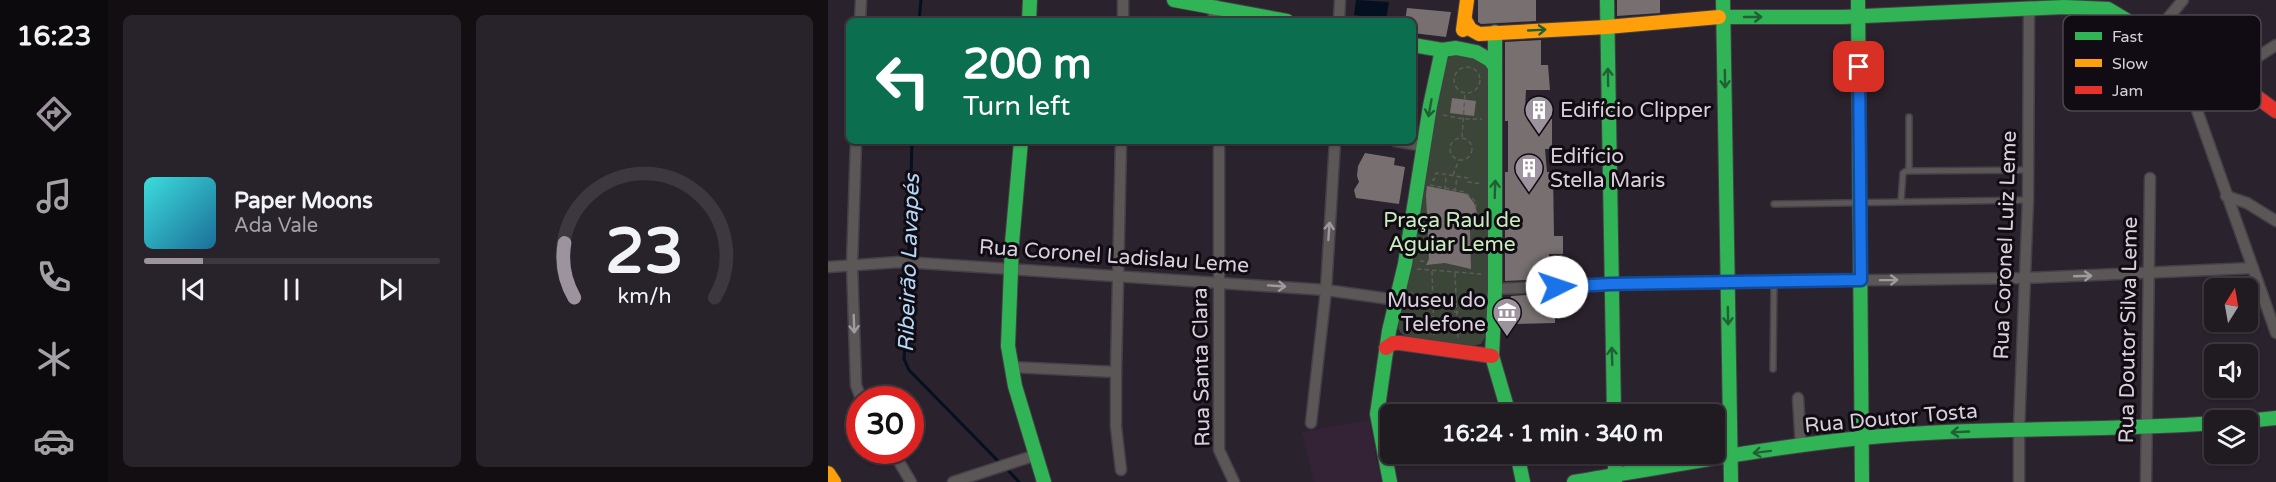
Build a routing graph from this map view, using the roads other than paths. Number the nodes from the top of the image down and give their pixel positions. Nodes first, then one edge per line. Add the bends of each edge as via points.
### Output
1 (861, 0) edge
2 (1030, 0) edge
3 (1123, 0) edge
4 (1174, 0) edge
5 (1340, 0) edge
6 (1467, 0) edge
7 (1607, 0) edge
8 (1723, 0) edge
9 (1858, 0) edge
10 (2183, 0) edge
11 (2065, 4) edge
12 (2106, 4) edge
13 (1970, 5) edge
14 (2029, 9) junction
15 (1213, 10) edge
16 (2122, 15) edge
17 (2170, 15) edge
18 (1724, 17) junction
19 (1859, 17) junction
20 (860, 18) edge
21 (1029, 18) edge
22 (1123, 18) edge
23 (1267, 18) edge
24 (1339, 18) edge
25 (1465, 20) junction
26 (1607, 27) junction
27 (1495, 32) junction
28 (2276, 45) edge
29 (1416, 46) edge
30 (1460, 48) junction
31 (1442, 50) junction
32 (2261, 55) edge
33 (1495, 67) junction
34 (2261, 100) edge
35 (2197, 111) edge
36 (2276, 111) edge
37 (1909, 117) dead end
38 (856, 144) edge
39 (1021, 144) edge
40 (1121, 144) edge
41 (1219, 144) edge
42 (1335, 144) edge
43 (1412, 144) edge
44 (1424, 146) junction
45 (2028, 170) junction
46 (1909, 171) junction
47 (2150, 178) dead end
48 (2226, 196) junction
49 (2028, 200) junction
50 (1901, 201) junction
51 (1860, 202) junction
52 (1774, 204) dead end
53 (2276, 221) edge
54 (852, 266) junction
55 (828, 267) edge
56 (2253, 268) junction
57 (1011, 269) junction
58 (2148, 273) junction
59 (1118, 275) junction
60 (2025, 278) junction
61 (1861, 280) junction
62 (1219, 282) junction
63 (1774, 282) junction
64 (1728, 283) junction
65 (1610, 284) junction
66 (1326, 290) junction
67 (1495, 290) junction
68 (1397, 300) junction
69 (1389, 331) junction
70 (2276, 333) edge
71 (1400, 343) junction
72 (1386, 348) junction
73 (1492, 356) junction
74 (1010, 367) junction
75 (1773, 369) dead end
76 (1116, 372) junction
77 (856, 386) edge
78 (1798, 398) dead end
79 (1506, 404) edge
80 (1614, 404) edge
81 (2276, 418) edge
82 (2258, 420) edge
83 (1311, 423) dead end
84 (2204, 424) edge
85 (2146, 428) junction
86 (2019, 429) junction
87 (1862, 438) junction
88 (1801, 447) junction
89 (1036, 455) junction
90 (1731, 456) junction
91 (900, 464) edge
92 (1519, 464) edge
93 (1121, 470) dead end
94 (828, 473) edge
95 (1615, 478) edge
96 (834, 482) edge
97 (911, 482) edge
98 (953, 482) edge
99 (1044, 482) edge
100 (1234, 482) edge
101 (1390, 482) edge
102 (1523, 482) edge
103 (1574, 482) edge
104 (1731, 482) edge
105 (1862, 482) edge
106 (2019, 482) edge
107 (2146, 482) edge

1 - 20 street
2 - 21 street
3 - 22 street
4 - 15 street
5 - 24 street
6 - 25 street
7 - 26 street
8 - 18 street
9 - 19 street
10 - 17 street
11 - 12 street
11 - 14 street
12 - 16 street
13 - 14 street
13 - 19 street
14 - 45 street, Rua Coronel Luiz Leme
15 - 23 street
18 -> 19 street
18 - 26 street
18 -> 64 street
19 - 51 street
25 - 27 street via 1476,33
25 - 30 street
27 -> 26 street
65 -> 26 street
27 - 33 street
28 - 32 street
29 - 31 street
30 - 31 street
30 - 33 street via 1481,54
31 -> 44 street
67 -> 33 street
34 - 36 street
35 - 48 street
37 - 46 lane
38 - 54 street
39 - 57 street
40 - 59 street
41 - 62 street, Rua Santa Clara
66 -> 42 street
43 - 44 street
44 - 68 street
45 - 46 lane
45 - 49 street, Rua Coronel Luiz Leme
46 - 50 lane via 1903,173
47 - 58 street, Rua Doutor Silva Leme
48 - 53 street via 2247,203
48 - 56 street
49 - 50 lane
49 - 60 street, Rua Coronel Luiz Leme
50 - 51 lane
51 - 52 lane
51 - 61 street
54 - 55 street, Rua Coronel Ladislau Leme
54 - 57 street, Rua Coronel Ladislau Leme via 919,262
54 -> 77 street
56 - 58 street
56 - 70 street
57 - 59 street, Rua Coronel Ladislau Leme
57 - 74 street
60 -> 58 street
58 - 85 street, Rua Doutor Silva Leme
59 - 62 street, Rua Coronel Ladislau Leme
59 - 76 street
61 -> 60 street
60 - 86 street, Rua Coronel Luiz Leme
61 - 63 street
61 - 87 street
62 -> 66 street, Rua Coronel Ladislau Leme
62 - 100 street, Rua Santa Clara via 1219,450
63 - 64 street
63 - 75 lane
64 - 65 street
64 -> 90 street
65 - 67 street
80 -> 65 street
66 - 68 street, Rua Coronel Ladislau Leme
66 - 83 street
67 - 73 street
68 - 69 street
69 - 71 street
69 - 72 street
71 - 72 street
71 - 73 street
72 - 101 street via 1377,414
73 - 79 street
74 - 76 street
74 - 89 street
76 - 93 street
78 - 88 street
81 - 82 street
84 - 85 street, Rua Doutor Tosta
85 - 86 street, Rua Doutor Tosta
85 - 107 street, Rua Doutor Silva Leme
86 -> 87 street, Rua Doutor Tosta
86 - 106 street, Rua Coronel Luiz Leme
87 - 88 street, Rua Doutor Tosta
87 - 105 street
88 -> 90 street, Rua Doutor Tosta
89 - 98 street
89 - 99 street
90 - 95 street, Rua Doutor Tosta
90 - 104 street
91 - 97 street
92 - 102 street
94 - 96 street
95 - 103 street, Rua Doutor Tosta

